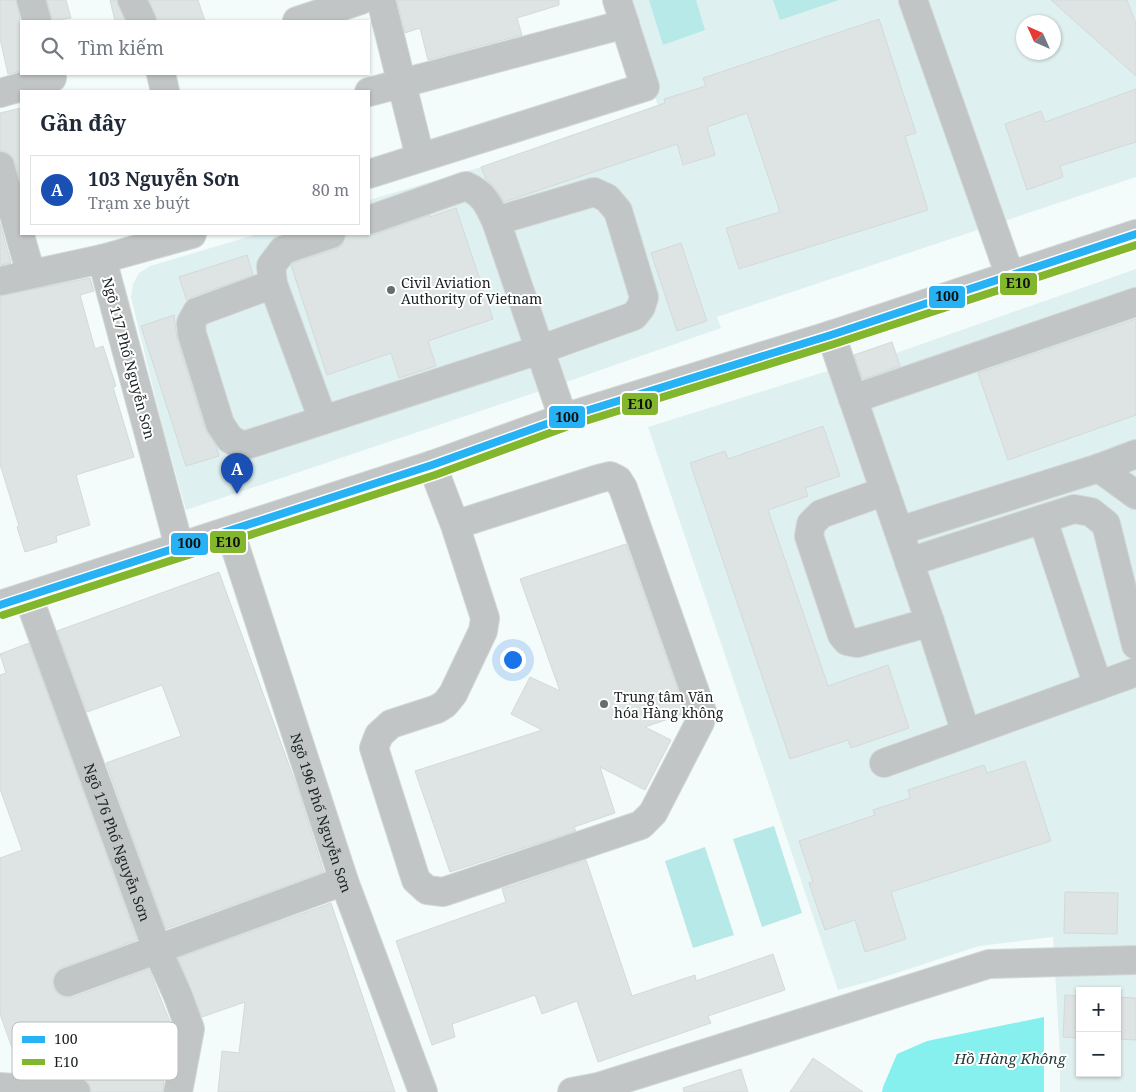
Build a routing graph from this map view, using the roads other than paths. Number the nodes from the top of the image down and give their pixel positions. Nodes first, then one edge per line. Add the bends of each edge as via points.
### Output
1 (31, 0) edge
2 (132, 0) edge
3 (361, 0) edge
4 (381, 0) edge
5 (913, 0) edge
6 (621, 12) edge
7 (37, 20) edge
8 (142, 20) edge
9 (300, 20) edge
10 (161, 75) edge
11 (52, 76) edge
12 (401, 83) junction
13 (165, 90) edge
14 (0, 92) edge
15 (370, 92) edge
16 (420, 157) junction
17 (0, 166) edge
18 (370, 174) edge
19 (370, 220) edge
20 (496, 221) junction
21 (1136, 234) edge
22 (188, 235) edge
23 (328, 235) edge
24 (102, 259) junction
25 (31, 274) junction
26 (1010, 276) junction
27 (0, 281) edge
28 (273, 284) junction
29 (1136, 302) edge
30 (831, 335) junction
31 (539, 350) junction
32 (853, 399) junction
33 (563, 418) junction
34 (323, 420) junction
35 (1136, 454) edge
36 (432, 465) junction
37 (1099, 468) junction
38 (885, 491) junction
39 (1136, 495) edge
40 (1043, 520) junction
41 (455, 524) junction
42 (230, 531) junction
43 (899, 532) junction
44 (179, 546) junction
45 (909, 562) junction
46 (28, 596) junction
47 (0, 605) edge
48 (930, 622) junction
49 (1136, 645) edge
50 (1136, 672) edge
51 (1098, 686) junction
52 (966, 734) junction
53 (884, 763) dead end
54 (344, 881) junction
55 (157, 949) junction
56 (1136, 960) edge
57 (68, 982) dead end
58 (0, 1087) edge
59 (590, 1090) edge
60 (76, 1092) edge
61 (178, 1092) edge
62 (423, 1092) edge

1 - 7 street
2 - 8 street
3 - 9 street
4 - 12 street
5 - 26 street
6 - 12 street
6 - 16 street via 645,87
10 - 13 street
11 - 14 street
12 - 15 street
12 - 16 street
16 - 18 street
17 - 25 street
19 - 20 street via 466,186 478,191
20 - 31 street
20 - 31 street via 594,192 608,198 618,211 644,297 641,307 634,316
21 - 26 street
22 - 24 street, Ngõ 117 Phố Nguyễn Sơn
23 - 28 street via 283,250 271,266
24 - 25 street
24 - 44 street, Ngõ 117 Phố Nguyễn Sơn
25 - 27 street
26 - 30 street
28 - 34 street
28 - 34 street via 197,312 191,323 220,424 230,439 244,446
29 - 32 street
30 - 32 street
30 - 33 street
31 - 33 street
31 - 34 street
32 - 38 street
33 - 36 street
35 - 37 street
36 - 41 street
36 - 42 street
37 - 39 street
37 - 43 street
38 - 43 street
38 - 48 street via 822,514 811,524 809,536 842,635 847,641 857,643
40 - 45 street
40 - 49 street via 1074,509 1091,512 1106,524
40 - 51 street
41 - 41 street via 485,618 483,631 445,704 391,724 379,735 374,748 416,880 427,890 443,892 641,825 653,812 700,722 702,712 618,480 610,476 598,479
42 - 44 street
42 - 54 street, Ngõ 196 Phố Nguyễn Sơn
43 - 45 street
44 - 46 street
45 - 48 street
46 - 47 street
46 - 55 street, Ngõ 176 Phố Nguyễn Sơn
48 - 52 street
50 - 51 street
51 - 52 street
52 - 53 street
54 - 55 street
54 - 62 street, Ngõ 196 Phố Nguyễn Sơn
55 - 57 street
55 - 61 street, Ngõ 176 Phố Nguyễn Sơn via 190,1030
56 - 59 street via 989,964
58 - 60 street

